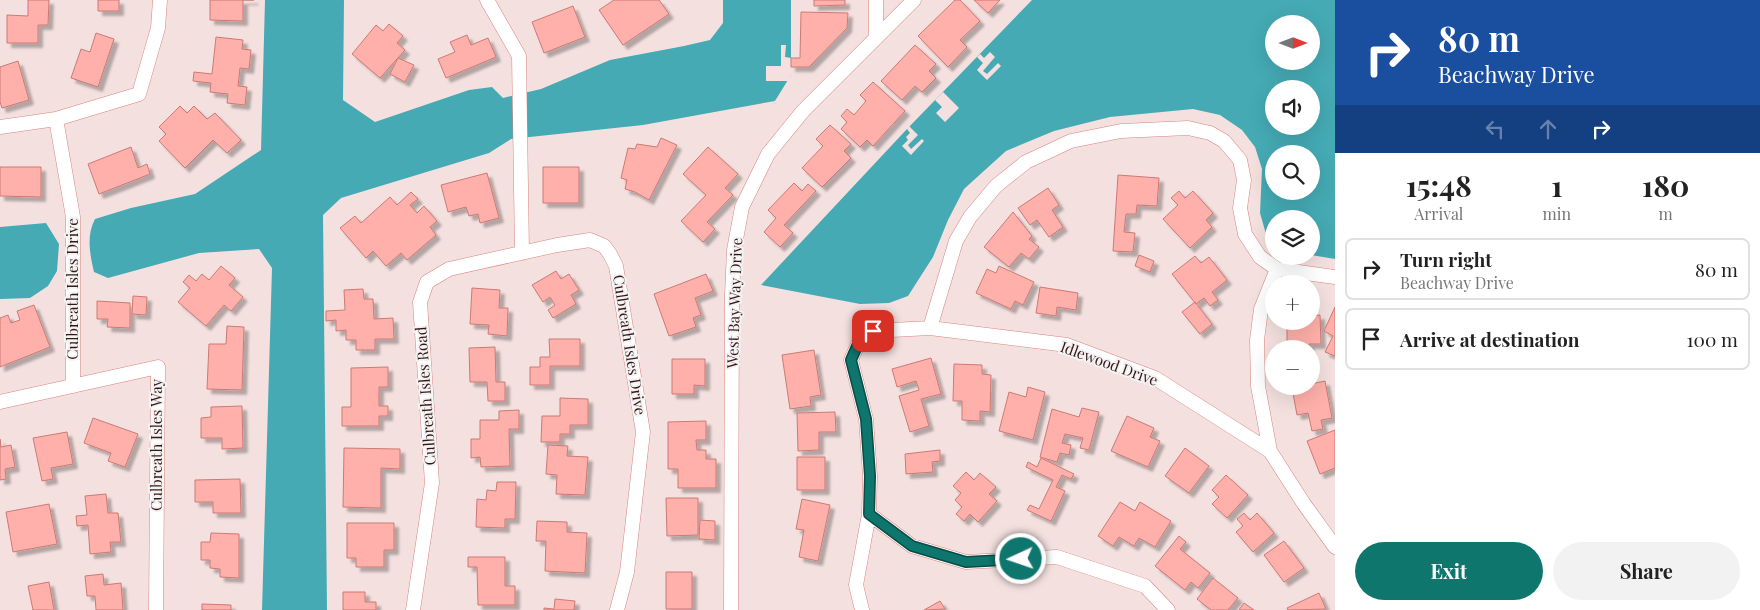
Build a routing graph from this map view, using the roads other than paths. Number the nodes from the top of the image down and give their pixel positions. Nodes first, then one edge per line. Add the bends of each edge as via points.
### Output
1 (160, 0) edge
2 (487, 0) edge
3 (876, 0) edge
4 (914, 0) edge
5 (876, 38) junction
6 (56, 119) junction
7 (0, 127) edge
8 (522, 253) junction
9 (1277, 269) junction
10 (1335, 277) edge
11 (930, 328) junction
12 (73, 386) junction
13 (0, 402) edge
14 (1270, 451) junction
15 (869, 514) junction
16 (1335, 547) edge
17 (156, 610) edge
18 (413, 610) edge
19 (616, 610) edge
20 (731, 610) edge
21 (862, 610) edge
22 (1168, 610) edge

1 - 6 street via 158,28 139,94
2 - 8 street via 520,56
3 - 5 street
4 - 5 street, West Bay Way Drive
5 - 20 street, West Bay Way Drive via 803,111 768,154 742,207 734,250 732,295
6 - 7 street
6 - 12 street, Culbreath Isles Drive via 74,217
8 - 18 street, Culbreath Isles Road via 449,269 427,282 420,302 432,483
8 - 19 street, Culbreath Isles Drive via 590,240 604,246 616,266 643,432 627,572
9 - 10 street
9 - 11 street via 1260,257 1245,234 1240,208 1244,180 1240,160 1224,142 1210,133 1188,128 1120,131 1071,142 1026,162 996,186 970,217 956,241
9 - 14 street via 1261,308 1257,340 1258,386
11 - 14 street, Idlewood Drive via 1067,346 1155,378
11 - 15 street, Idlewood Drive via 873,331 858,344 851,360 866,419
12 - 13 street
12 - 17 street, Culbreath Isles Way via 158,367
14 - 16 street
15 - 21 street, Idlewood Drive via 856,585
15 - 22 street via 912,546 966,562 1057,557 1145,586

